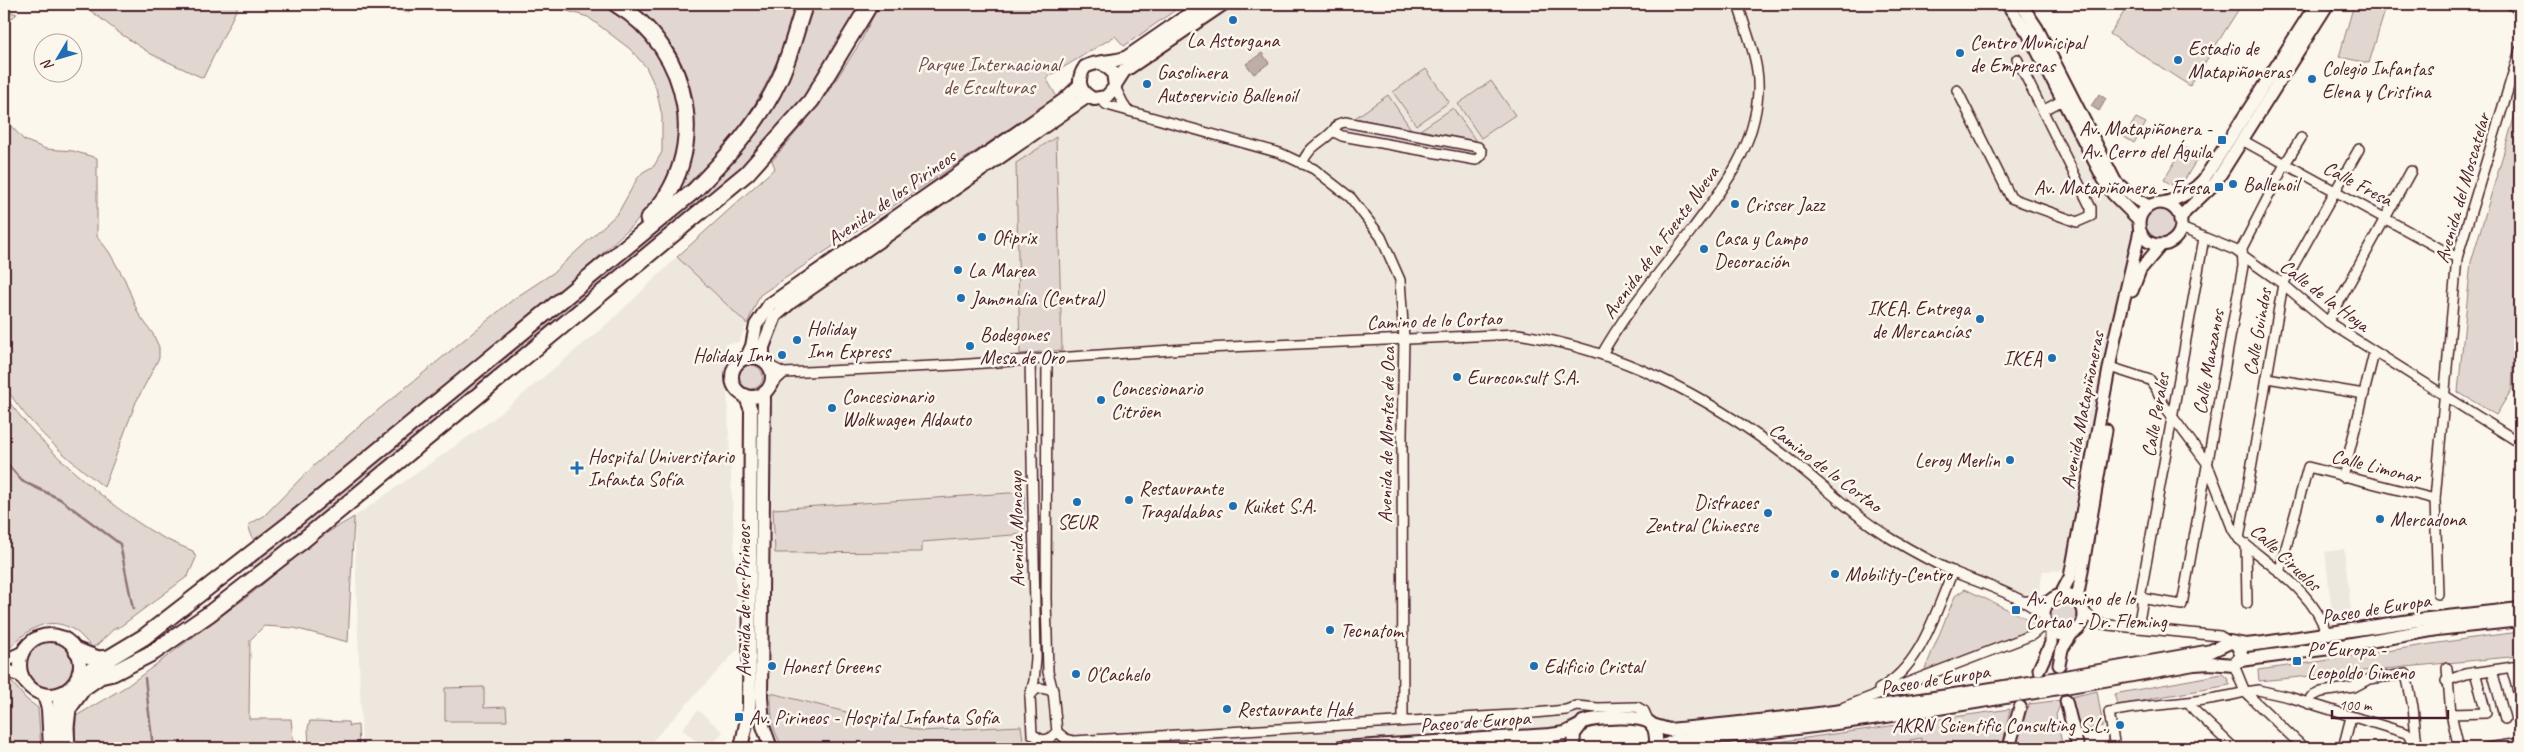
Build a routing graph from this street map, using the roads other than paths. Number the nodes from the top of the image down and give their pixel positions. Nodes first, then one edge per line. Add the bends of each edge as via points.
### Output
1 (616, 4) edge
2 (805, 4) edge
3 (870, 4) edge
4 (1204, 4) edge
5 (1222, 4) edge
6 (1738, 4) edge
7 (2007, 4) edge
8 (2021, 4) edge
9 (2316, 4) edge
10 (2328, 4) edge
11 (2510, 4) edge
12 (2520, 10) edge
13 (2520, 50) edge
14 (2017, 59) dead end
15 (1103, 64) junction
16 (1080, 85) junction
17 (1115, 86) junction
18 (1957, 90) dead end
19 (1094, 98) junction
20 (2063, 100) junction
21 (1126, 109) junction
22 (2044, 110) junction
23 (1334, 132) junction
24 (2301, 138) dead end
25 (2242, 140) junction
26 (2359, 149) dead end
27 (1302, 164) junction
28 (2285, 164) junction
29 (2411, 171) dead end
30 (2335, 191) junction
31 (2163, 203) junction
32 (2149, 206) junction
33 (2384, 216) junction
34 (2181, 224) junction
35 (2140, 225) junction
36 (2204, 238) junction
37 (2161, 245) junction
38 (625, 248) junction
39 (2241, 255) junction
40 (2457, 258) junction
41 (2284, 284) junction
42 (2328, 322) junction
43 (1404, 339) junction
44 (2374, 353) junction
45 (1602, 354) junction
46 (747, 357) junction
47 (1047, 358) junction
48 (1030, 360) junction
49 (766, 362) junction
50 (2116, 369) junction
51 (784, 373) junction
52 (2267, 378) junction
53 (767, 389) junction
54 (2364, 394) junction
55 (745, 395) junction
56 (2445, 398) junction
57 (2173, 416) junction
58 (2520, 443) edge
59 (2207, 463) junction
60 (2343, 477) junction
61 (2435, 499) junction
62 (1033, 512) junction
63 (1044, 513) junction
64 (2243, 542) junction
65 (1952, 571) junction
66 (2279, 573) junction
67 (2438, 594) dead end
68 (2014, 597) junction
69 (2056, 598) junction
70 (2142, 598) junction
71 (2247, 603) dead end
72 (2082, 608) junction
73 (2520, 609) edge
74 (2520, 620) edge
75 (2047, 623) junction
76 (2138, 628) junction
77 (2073, 632) junction
78 (2326, 635) junction
79 (2229, 645) junction
80 (77, 651) junction
81 (22, 653) junction
82 (4, 661) edge
83 (2233, 663) junction
84 (129, 664) junction
85 (2059, 664) dead end
86 (2516, 667) edge
87 (2446, 668) dead end
88 (2039, 669) dead end
89 (4, 670) edge
90 (2492, 670) junction
91 (2475, 672) junction
92 (80, 673) junction
93 (22, 676) junction
94 (2446, 680) junction
95 (1053, 691) junction
96 (64, 692) junction
97 (2245, 692) junction
98 (44, 695) junction
99 (1873, 695) junction
100 (1030, 696) junction
101 (2520, 698) edge
102 (2066, 701) dead end
103 (2190, 703) junction
104 (2309, 704) junction
105 (1577, 706) junction
106 (2020, 707) dead end
107 (2451, 714) junction
108 (1820, 715) junction
109 (2351, 717) junction
110 (2505, 719) dead end
111 (1403, 720) junction
112 (1651, 723) junction
113 (1581, 724) junction
114 (1057, 732) junction
115 (2412, 733) junction
116 (2520, 742) edge
117 (1042, 744) edge
118 (50, 748) edge
119 (60, 748) edge
120 (67, 748) edge
121 (741, 748) edge
122 (771, 748) edge
123 (1341, 748) edge
124 (1573, 748) edge
125 (1657, 748) edge
126 (2009, 748) edge
127 (2078, 748) edge
128 (2115, 748) edge
129 (2234, 748) edge
130 (2304, 748) edge
131 (2343, 748) edge
132 (2411, 748) edge
133 (2417, 748) edge
134 (2459, 748) edge
135 (2488, 748) edge

1 - 38 highway via 650,31 667,53 681,84 687,124 682,161 668,195
2 - 38 highway via 779,80 731,154 695,190
3 - 84 highway via 811,101 747,173 301,542 210,614 154,652
4 - 15 main road via 1127,57
5 - 17 main road via 1124,71
6 - 45 street, Avenida de la Fuente Nueva via 1752,47 1758,92 1750,137 1726,185
7 - 20 main road via 2028,33
8 - 32 main road via 2037,28 2116,181 2134,198
9 - 31 main road via 2204,179 2189,192
10 - 25 main road
11 - 12 street
13 - 40 street, Avenida del Moscatelar
14 - 22 street
15 - 16 main road via 1097,62 1085,67 1079,79
15 - 17 main road via 1113,72
16 - 19 main road
16 - 46 main road, Avenida de los Pirineos via 1064,100 769,305 756,325
17 - 19 main road via 1110,94
17 - 21 street
18 - 22 street via 2011,198 2077,222 2091,216 2091,208
19 - 21 street, Avenida de Montes de Oca
19 - 49 main road, Avenida de los Pirineos via 791,302 775,316 763,347
20 - 22 street
20 - 35 main road via 2113,194
21 - 27 street, Avenida de Montes de Oca via 1280,154
23 - 23 street via 1476,160 1482,152 1478,147 1345,122 1338,124
23 - 27 street via 1311,147
24 - 28 street, Calle Manzanos
25 - 28 street, Calle Fresa
25 - 34 main road via 2212,187 2185,212
26 - 30 street, Calle Guindos
27 - 43 street, Avenida de Montes de Oca via 1314,169 1351,198 1381,237 1400,280
28 - 30 street, Calle Fresa
28 - 39 street, Calle Manzanos
29 - 33 street
30 - 33 street, Calle Fresa
30 - 41 street, Calle Guindos
31 - 32 main road
31 - 34 main road via 2175,210
32 - 35 main road
33 - 40 street, Calle Fresa
33 - 42 street
34 - 36 street, Calle de la Hoya
34 - 37 main road via 2172,242
35 - 37 main road via 2148,242
35 - 69 main road, Avenida Matapiñoneras via 2115,337 2070,577
36 - 39 street, Calle de la Hoya
36 - 57 street, Calle Perales
37 - 50 main road, Avenida Matapiñoneras via 2146,260 2135,281
38 - 80 highway via 288,525 144,637 109,658 98,659
39 - 41 street, Calle de la Hoya
39 - 59 street, Calle Manzanos via 2243,266
40 - 56 street, Avenida del Moscatelar
41 - 42 street, Calle de la Hoya
41 - 52 street, Calle Guindos
42 - 44 street, Calle de la Hoya
43 - 45 street, Camino de lo Cortao via 1518,334 1562,341
43 - 47 street, Camino de lo Cortao
43 - 111 street, Avenida de Montes de Oca
44 - 54 street
44 - 56 street, Calle de la Hoya
45 - 65 street, Camino de lo Cortao via 1684,390 1728,415 1890,538
46 - 49 main road
46 - 55 main road via 736,365 732,375 736,388
47 - 48 street, Camino de lo Cortao
47 - 63 street, Avenida Moncayo
48 - 51 street, Camino de lo Cortao
48 - 62 street, Avenida Moncayo
49 - 51 street
49 - 53 main road via 772,373
50 - 57 street, Calle Ciruelos via 2150,380
50 - 72 main road, Avenida Matapiñoneras via 2078,594
51 - 53 street
52 - 54 street
52 - 64 street, Calle Guindos
53 - 55 main road via 752,397
53 - 122 main road, Avenida de los Pirineos via 761,696 763,726
54 - 60 street
55 - 121 main road, Avenida de los Pirineos via 751,410 750,642 749,709
56 - 58 street, Calle de la Hoya
56 - 61 street, Avenida del Moscatelar
57 - 59 street, Calle Ciruelos
57 - 70 street, Calle Perales
59 - 64 street, Calle Ciruelos via 2233,530
59 - 70 street, Calle Manzanos via 2182,605
60 - 61 street, Calle Limonar
60 - 66 street, Calle Limonar via 2308,467
61 - 67 street, Avenida del Moscatelar
62 - 63 street
62 - 100 street, Avenida Moncayo via 1036,658
63 - 95 street, Avenida Moncayo via 1047,658
64 - 66 street, Calle Ciruelos
64 - 71 street
65 - 68 street, Camino de lo Cortao
65 - 99 street via 1912,660 1898,676
66 - 78 street, Calle Ciruelos via 2309,600 2322,620
68 - 69 street, Camino de lo Cortao via 2031,602
68 - 75 street, Camino de lo Cortao
69 - 72 main road via 2069,596
69 - 75 main road via 2047,605
70 - 76 street, Calle Perales
72 - 76 street via 2102,624
72 - 77 main road via 2080,625
73 - 78 main road, Paseo de Europa via 2410,621
74 - 83 main road, Paseo de Europa via 2437,629
75 - 77 main road via 2059,634
75 - 88 main road via 2052,643
75 - 99 street via 2032,635
76 - 79 street via 2220,636
77 - 85 main road via 2062,649
78 - 79 main road, Paseo de Europa
79 - 83 main road via 2242,651
79 - 83 main road via 2219,656
79 - 108 main road, Paseo de Europa via 1977,693
80 - 81 main road via 71,643 54,634 35,639
80 - 92 main road
81 - 82 main road
81 - 93 main road
83 - 97 street
83 - 125 main road, Paseo de Europa via 2194,664 1978,703 1823,727 1675,742
84 - 92 highway
84 - 120 highway via 100,676 83,688 68,709
86 - 90 street
86 - 101 street
87 - 94 street
89 - 93 main road
90 - 91 street
90 - 110 street
91 - 94 street
91 - 107 street via 2486,714
92 - 96 main road via 71,688
93 - 98 main road via 32,689
94 - 107 street
95 - 100 street via 1041,688
95 - 114 street, Avenida Moncayo
96 - 98 main road
96 - 119 main road via 58,709
97 - 103 street
97 - 104 street via 2258,690
97 - 130 street
98 - 118 main road
99 - 108 street
100 - 117 street, Avenida Moncayo via 1032,734
102 - 127 main road
103 - 128 street via 2143,705 2109,712
103 - 129 street
104 - 109 street
104 - 115 street via 2311,697 2321,692 2354,687 2368,678 2406,674
105 - 111 street via 1559,711
105 - 112 street via 1637,706
105 - 113 street
106 - 126 main road
107 - 134 street
108 - 112 main road, Paseo de Europa via 1669,730
109 - 115 street
109 - 131 street
111 - 114 street via 1074,741
112 - 113 main road, Paseo de Europa via 1635,717
112 - 125 main road
113 - 123 main road, Paseo de Europa via 1566,733 1550,736
113 - 124 main road via 1574,734
114 - 117 street
115 - 132 street
115 - 133 street
116 - 135 street

